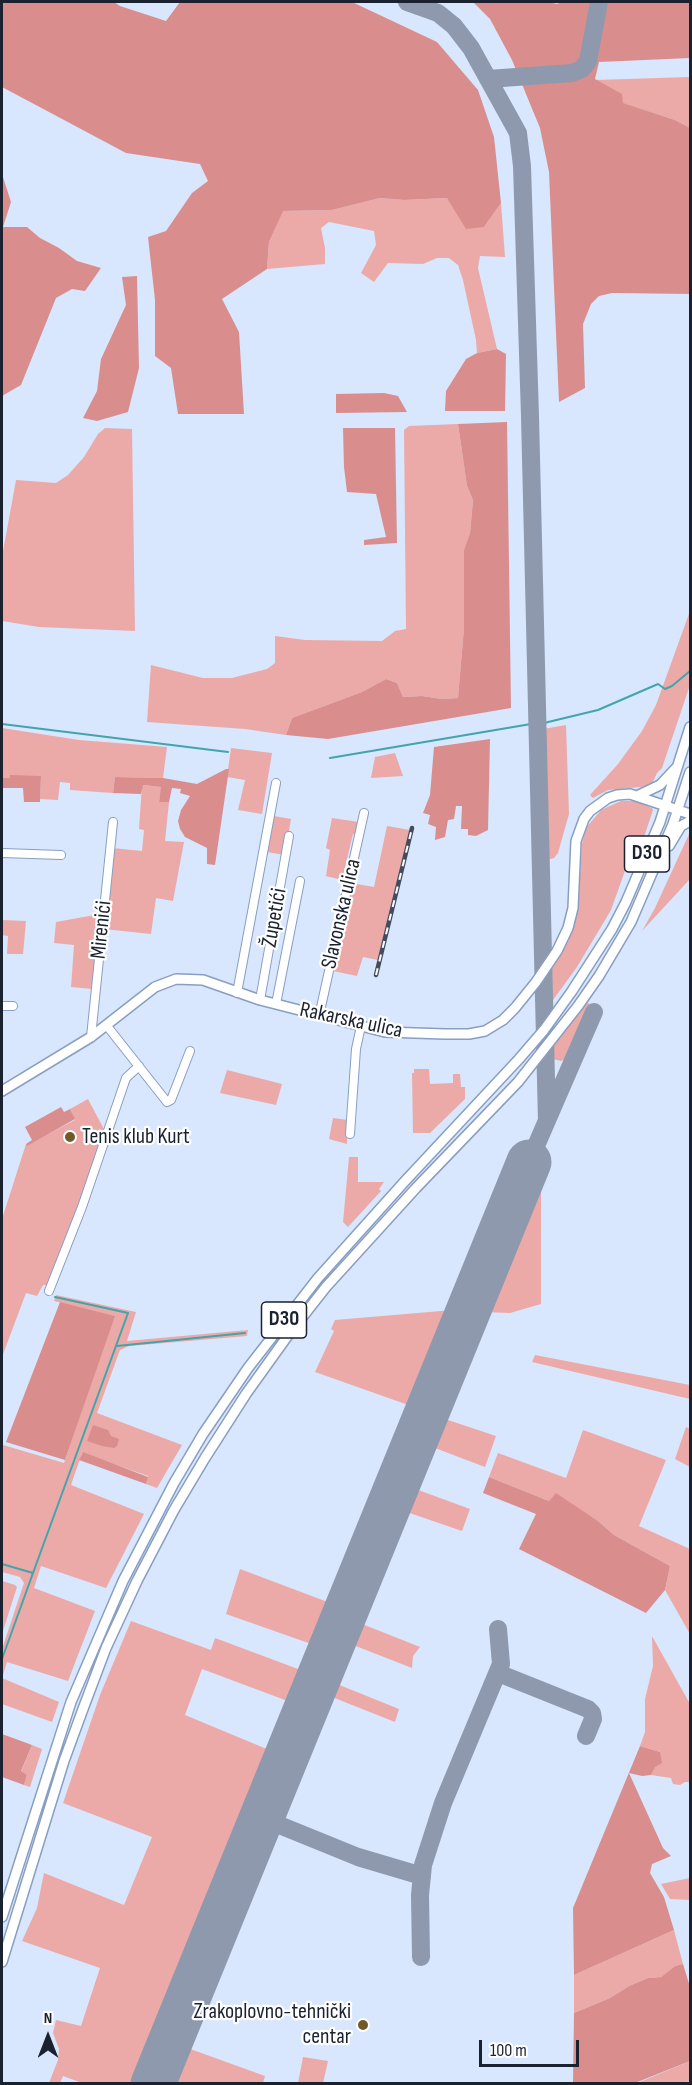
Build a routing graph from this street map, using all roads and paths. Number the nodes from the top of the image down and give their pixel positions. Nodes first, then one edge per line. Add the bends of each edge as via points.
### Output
1 (690, 728) edge
2 (679, 763) junction
3 (690, 772) edge
4 (276, 783) dead end
5 (637, 796) junction
6 (666, 805) junction
7 (678, 809) junction
8 (364, 813) dead end
9 (690, 813) edge
10 (690, 821) edge
11 (113, 822) dead end
12 (289, 836) dead end
13 (2, 853) edge
14 (61, 855) dead end
15 (300, 881) dead end
16 (643, 896) junction
17 (237, 993) junction
18 (260, 1000) junction
19 (276, 1004) junction
20 (2, 1006) edge
21 (13, 1006) dead end
22 (319, 1016) junction
23 (107, 1026) junction
24 (362, 1026) junction
25 (91, 1037) junction
26 (190, 1051) dead end
27 (139, 1066) junction
28 (2, 1091) edge
29 (350, 1134) dead end
30 (49, 1291) dead end
31 (2, 1914) edge
32 (2, 1962) edge

1 - 2 main road, D30
2 - 5 main road via 660,785
2 - 6 main road, D30
3 - 7 main road, D30
4 - 17 street
5 - 6 main road
5 - 24 main road, Rakarska ulica via 616,795 601,802 584,819 576,841 575,892 568,928 536,982 503,1020 485,1031 469,1034 398,1033
6 - 7 main road
6 - 31 main road, D30 via 612,929 544,1030 318,1278 203,1434 123,1581 71,1702
7 - 9 main road
7 - 16 main road, D30
8 - 22 street, Slavonska ulica
10 - 16 main road via 678,830
11 - 25 street, Mirenići
12 - 18 street, Župetići
13 - 14 street
15 - 19 street
16 - 32 main road, D30 via 599,976 558,1033 518,1082 326,1287 246,1394 205,1458 137,1581 106,1648 64,1761
17 - 18 main road, Rakarska ulica
17 - 23 main road, Rakarska ulica via 203,980 165,982
18 - 19 main road, Rakarska ulica
19 - 22 main road, Rakarska ulica
20 - 21 street
22 - 24 main road, Rakarska ulica
23 - 25 main road, Rakarska ulica
23 - 27 street
24 - 29 street via 356,1049
25 - 28 main road, Rakarska ulica
26 - 27 street via 170,1102
27 - 30 street via 126,1078

